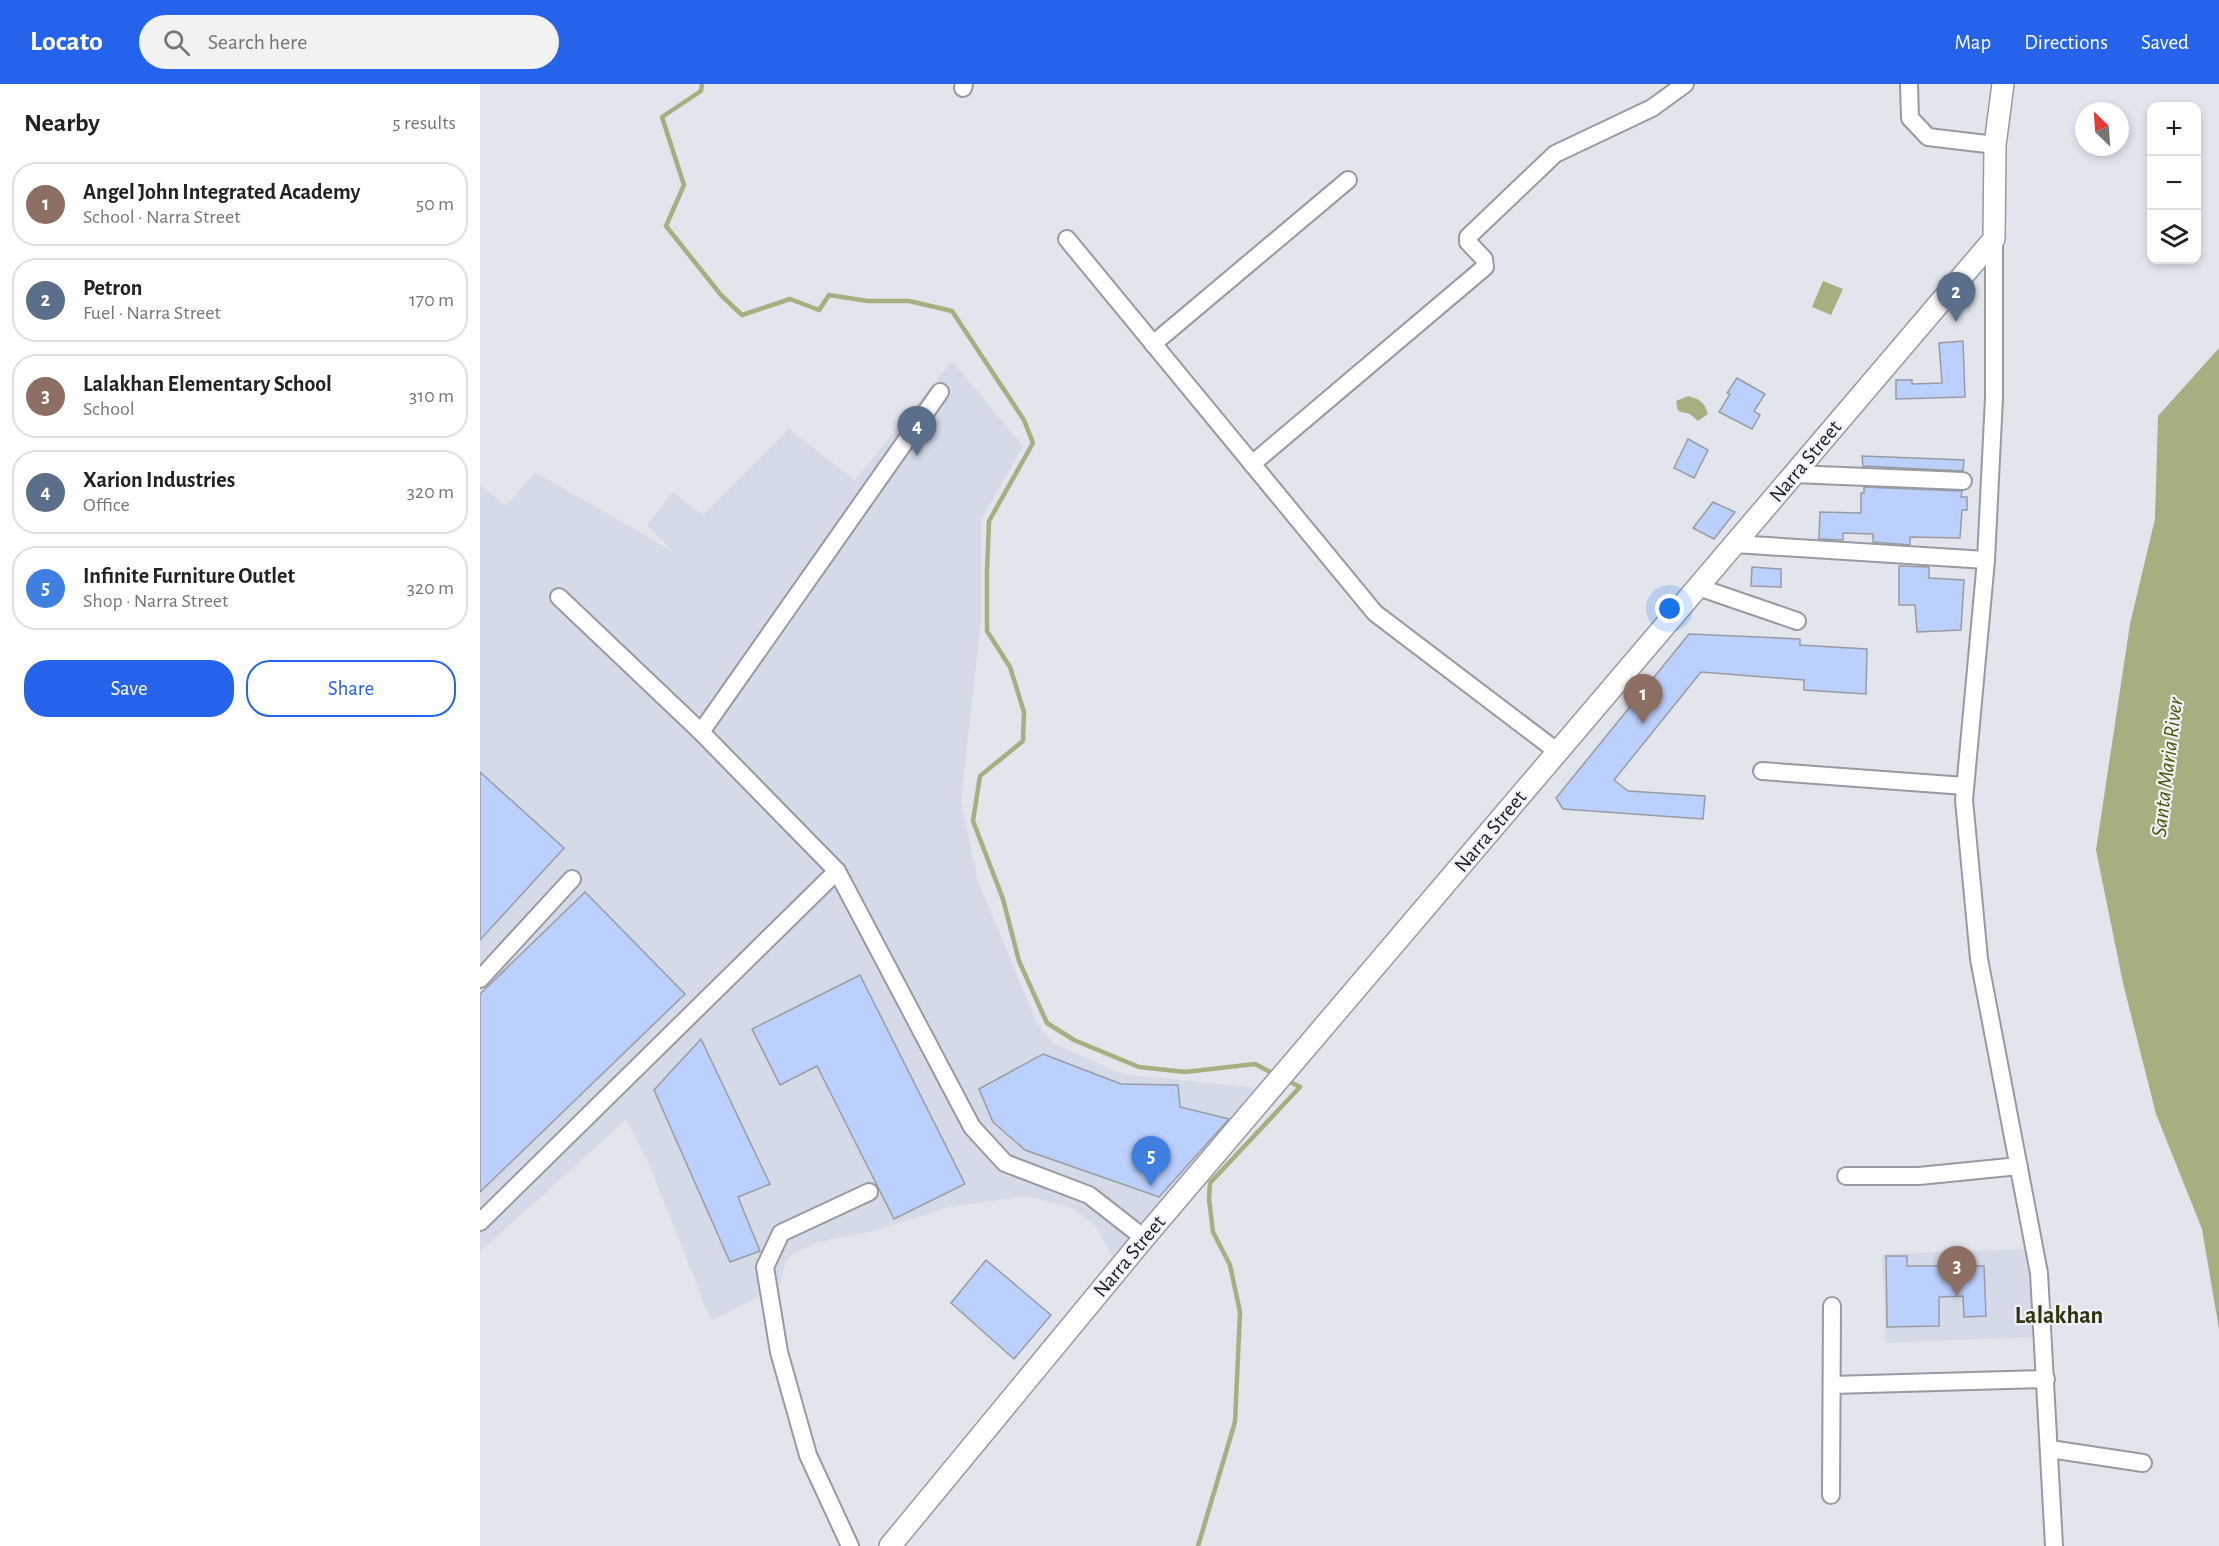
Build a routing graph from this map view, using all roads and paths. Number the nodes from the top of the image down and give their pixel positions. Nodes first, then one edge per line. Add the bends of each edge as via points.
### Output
1 (1685, 84) edge
2 (1909, 84) edge
3 (2003, 84) edge
4 (1995, 145) junction
5 (1348, 180) dead end
6 (1067, 239) dead end
7 (1994, 239) junction
8 (1153, 344) junction
9 (940, 392) dead end
10 (1252, 464) junction
11 (1794, 474) junction
12 (1963, 481) dead end
13 (1735, 544) junction
14 (1986, 560) junction
15 (1698, 587) junction
16 (559, 597) dead end
17 (1797, 621) dead end
18 (701, 732) junction
19 (1558, 752) junction
20 (1762, 771) dead end
21 (1965, 786) junction
22 (837, 871) junction
23 (572, 879) dead end
24 (480, 979) edge
25 (2019, 1166) junction
26 (1846, 1176) dead end
27 (869, 1192) dead end
28 (480, 1222) edge
29 (1144, 1238) junction
30 (1832, 1306) dead end
31 (2046, 1379) junction
32 (1832, 1385) junction
33 (2050, 1449) junction
34 (2144, 1463) dead end
35 (1831, 1495) dead end
36 (850, 1546) edge
37 (890, 1546) edge
38 (2054, 1546) edge

1 - 10 street via 1653,108 1555,154 1468,237 1485,267
2 - 4 street via 1910,117 1928,137
3 - 4 main road
4 - 7 main road
5 - 8 street
6 - 8 street
7 - 11 main road, Narra Street
7 - 14 street via 1994,398
8 - 10 street
9 - 18 street
10 - 19 street via 1375,612
11 - 12 street
11 - 13 main road, Narra Street
13 - 14 street
13 - 15 main road, Narra Street
14 - 21 street
15 - 17 street
15 - 19 main road, Narra Street
16 - 18 street
18 - 22 street
19 - 29 main road, Narra Street
20 - 21 street
21 - 25 street via 1979,959
22 - 28 street
22 - 29 street via 972,1127 1005,1163 1089,1195
23 - 24 street
25 - 26 street via 1919,1176
25 - 31 street via 2039,1273
27 - 36 street via 782,1233 765,1268 779,1352 808,1455
29 - 37 main road, Narra Street
30 - 32 street
31 - 32 street
31 - 33 street
32 - 35 street
33 - 34 street
33 - 38 street

